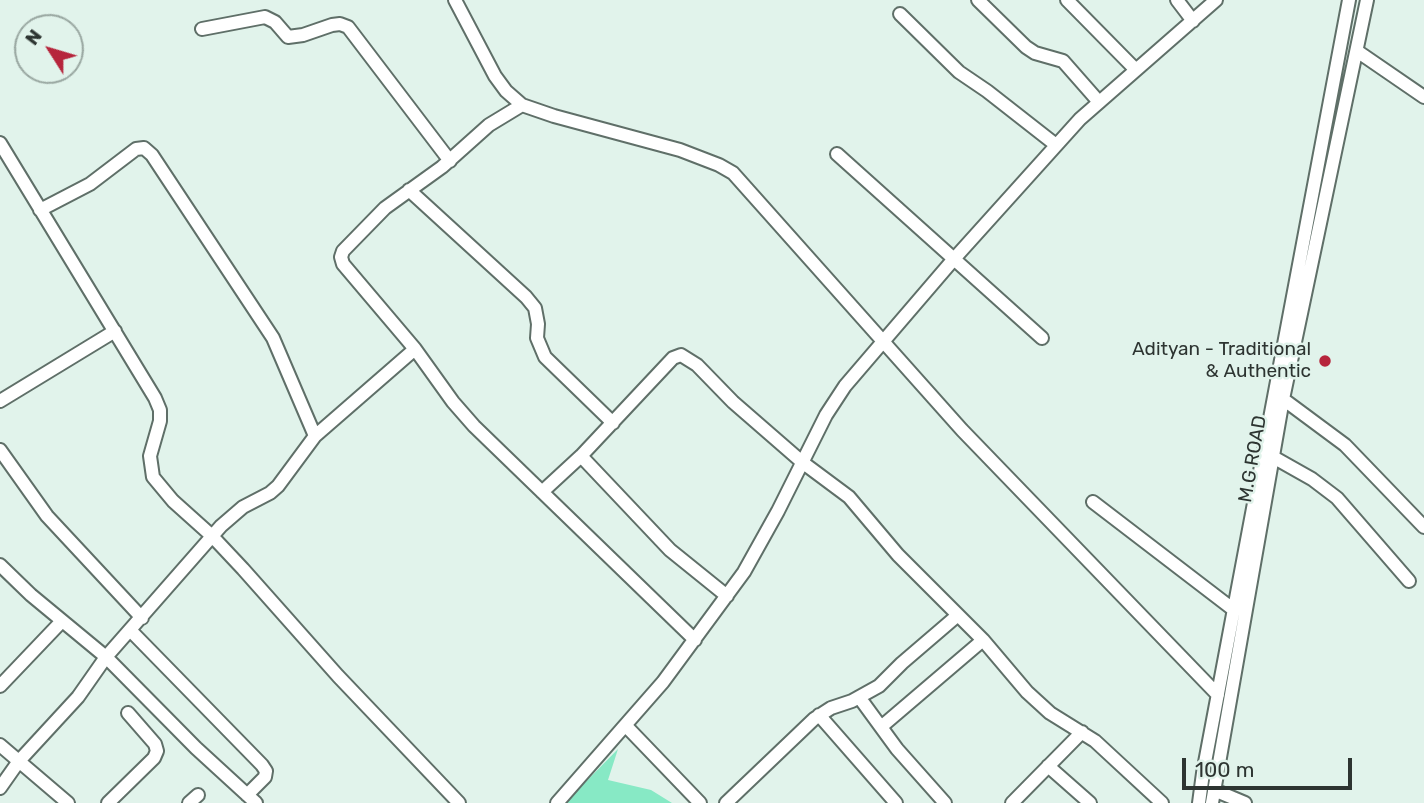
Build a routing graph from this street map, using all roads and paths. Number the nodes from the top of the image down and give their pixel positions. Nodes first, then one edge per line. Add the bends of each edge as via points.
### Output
1 (455, 0) edge
2 (978, 0) edge
3 (1067, 0) edge
4 (1177, 0) edge
5 (1216, 0) edge
6 (1349, 0) edge
7 (1367, 0) edge
8 (900, 14) dead end
9 (1193, 21) junction
10 (202, 29) dead end
11 (1357, 51) junction
12 (1136, 70) junction
13 (1424, 97) edge
14 (1099, 102) junction
15 (522, 105) junction
16 (0, 143) edge
17 (1056, 145) junction
18 (837, 154) dead end
19 (450, 161) junction
20 (410, 190) junction
21 (40, 210) junction
22 (953, 260) junction
23 (115, 331) junction
24 (1042, 338) dead end
25 (883, 341) junction
26 (415, 349) junction
27 (1283, 399) junction
28 (0, 401) edge
29 (613, 423) junction
30 (315, 436) junction
31 (0, 450) edge
32 (581, 456) junction
33 (1273, 457) junction
34 (802, 462) junction
35 (542, 492) junction
36 (1261, 498) junction
37 (1093, 502) dead end
38 (1424, 527) edge
39 (212, 536) junction
40 (0, 565) edge
41 (1409, 581) dead end
42 (727, 596) junction
43 (1234, 610) junction
44 (958, 615) junction
45 (142, 618) junction
46 (62, 621) junction
47 (131, 631) junction
48 (695, 640) junction
49 (983, 640) junction
50 (106, 657) junction
51 (0, 686) edge
52 (1218, 695) junction
53 (859, 697) junction
54 (128, 713) dead end
55 (819, 715) junction
56 (626, 726) junction
57 (881, 727) junction
58 (1082, 732) junction
59 (0, 745) edge
60 (19, 761) junction
61 (1048, 766) junction
62 (0, 788) edge
63 (1211, 789) edge
64 (254, 801) edge
65 (68, 803) edge
66 (108, 803) edge
67 (458, 803) edge
68 (557, 803) edge
69 (700, 803) edge
70 (726, 803) edge
71 (896, 803) edge
72 (945, 803) edge
73 (1012, 803) edge
74 (1090, 803) edge
75 (1162, 803) edge
76 (1199, 803) edge
77 (1245, 803) edge

1 - 15 street via 495,76
2 - 14 street via 1026,47 1063,61
3 - 12 street
4 - 9 street
5 - 9 street
6 - 36 street, M.G ROAD
7 - 11 street, M.G ROAD
8 - 17 street via 959,72
9 - 12 street
10 - 19 street via 265,17 288,37 332,25 348,27
11 - 13 street
11 - 27 street, M.G ROAD
12 - 14 street
14 - 17 street
15 - 19 street via 489,125
15 - 25 street via 680,150 733,173
16 - 21 street
17 - 22 street
18 - 22 street
19 - 20 street
20 - 26 street via 360,231 341,257 348,272
20 - 29 street via 526,297 535,308 537,338 545,357
21 - 23 street
21 - 30 street via 144,148 273,338
22 - 24 street
22 - 25 street
23 - 28 street
23 - 39 street via 160,410 150,456 153,477
25 - 34 street via 834,401
25 - 52 street via 994,465
26 - 30 street
26 - 35 street via 468,419
27 - 33 street, M.G ROAD
27 - 38 street via 1345,446
29 - 32 street
29 - 34 street via 673,358 681,355
30 - 39 street via 278,486 233,515
31 - 45 street via 47,516
32 - 35 street
32 - 42 street via 663,543
33 - 36 street, M.G ROAD
33 - 41 street via 1337,498
34 - 42 street
34 - 44 street via 849,497
35 - 48 street
36 - 43 street, M.G ROAD
36 - 63 street, M.G ROAD
37 - 43 street
39 - 45 street
39 - 67 street
40 - 46 street
42 - 48 street
43 - 52 street, M.G ROAD
44 - 49 street
44 - 53 street via 879,687
45 - 47 street
46 - 50 street
46 - 51 street
47 - 50 street
47 - 64 street via 262,765 265,777
48 - 56 street
49 - 57 street
49 - 58 street via 1027,692
50 - 60 street via 78,697
50 - 64 street
52 - 63 street, M.G ROAD
53 - 55 street
53 - 57 street
54 - 66 street via 157,751
55 - 70 street
55 - 71 street
56 - 68 street
56 - 69 street
57 - 72 street
58 - 61 street
58 - 75 street
59 - 60 street
60 - 62 street
60 - 65 street
61 - 73 street
61 - 74 street
63 - 76 street, M.G ROAD
63 - 77 street

